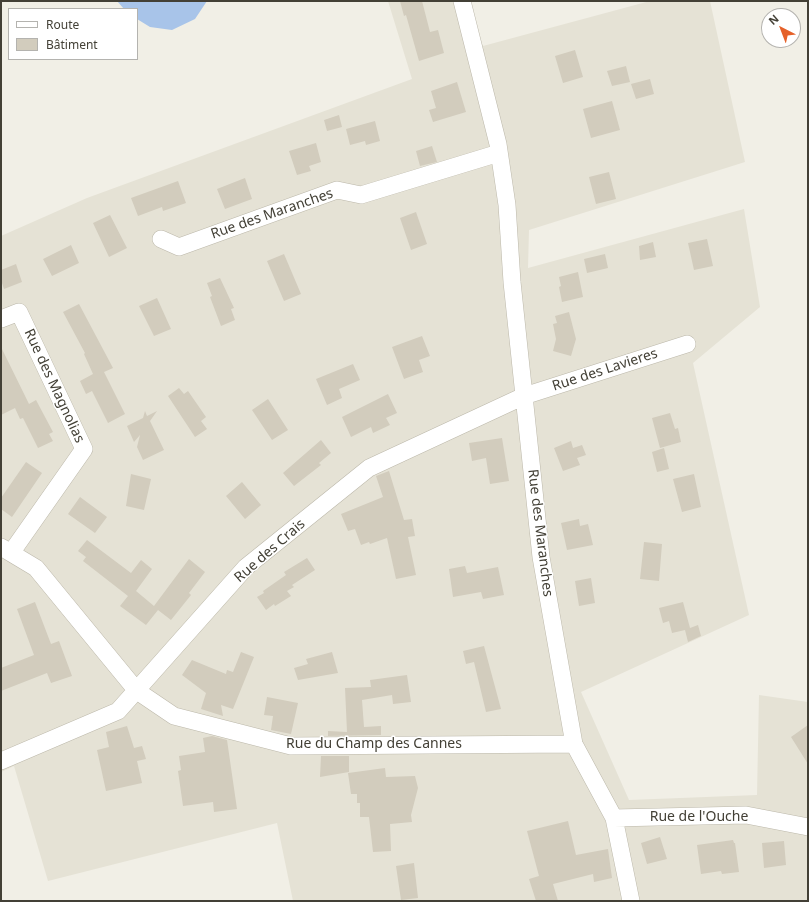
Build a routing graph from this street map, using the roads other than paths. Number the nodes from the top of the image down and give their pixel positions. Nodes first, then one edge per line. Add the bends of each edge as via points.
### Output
1 (462, 1) edge
2 (499, 153) junction
3 (161, 239) dead end
4 (1, 319) edge
5 (687, 344) dead end
6 (524, 396) junction
7 (6, 550) edge
8 (137, 691) junction
9 (574, 744) junction
10 (1, 762) edge
11 (614, 818) junction
12 (808, 827) edge
13 (631, 901) edge

1 - 2 street, Rue des Maranches
2 - 3 street, Rue des Maranches via 361,195 337,190 179,247
2 - 6 street, Rue des Maranches via 507,205
4 - 7 street, Rue des Magnolias via 20,312 84,449
5 - 6 street, Rue des Lavieres
6 - 8 street, Rue des Crais via 369,468 246,567
6 - 9 street, Rue des Maranches via 541,557
7 - 8 street, Rue des Magnolias via 36,568
8 - 9 street, Rue du Champ des Cannes via 174,716 291,746
8 - 10 street, Rue des Crais via 118,711
9 - 11 street, Rue des Maranches
11 - 12 street, Rue de l'Ouche via 746,815
11 - 13 street, Rue des Maranches

